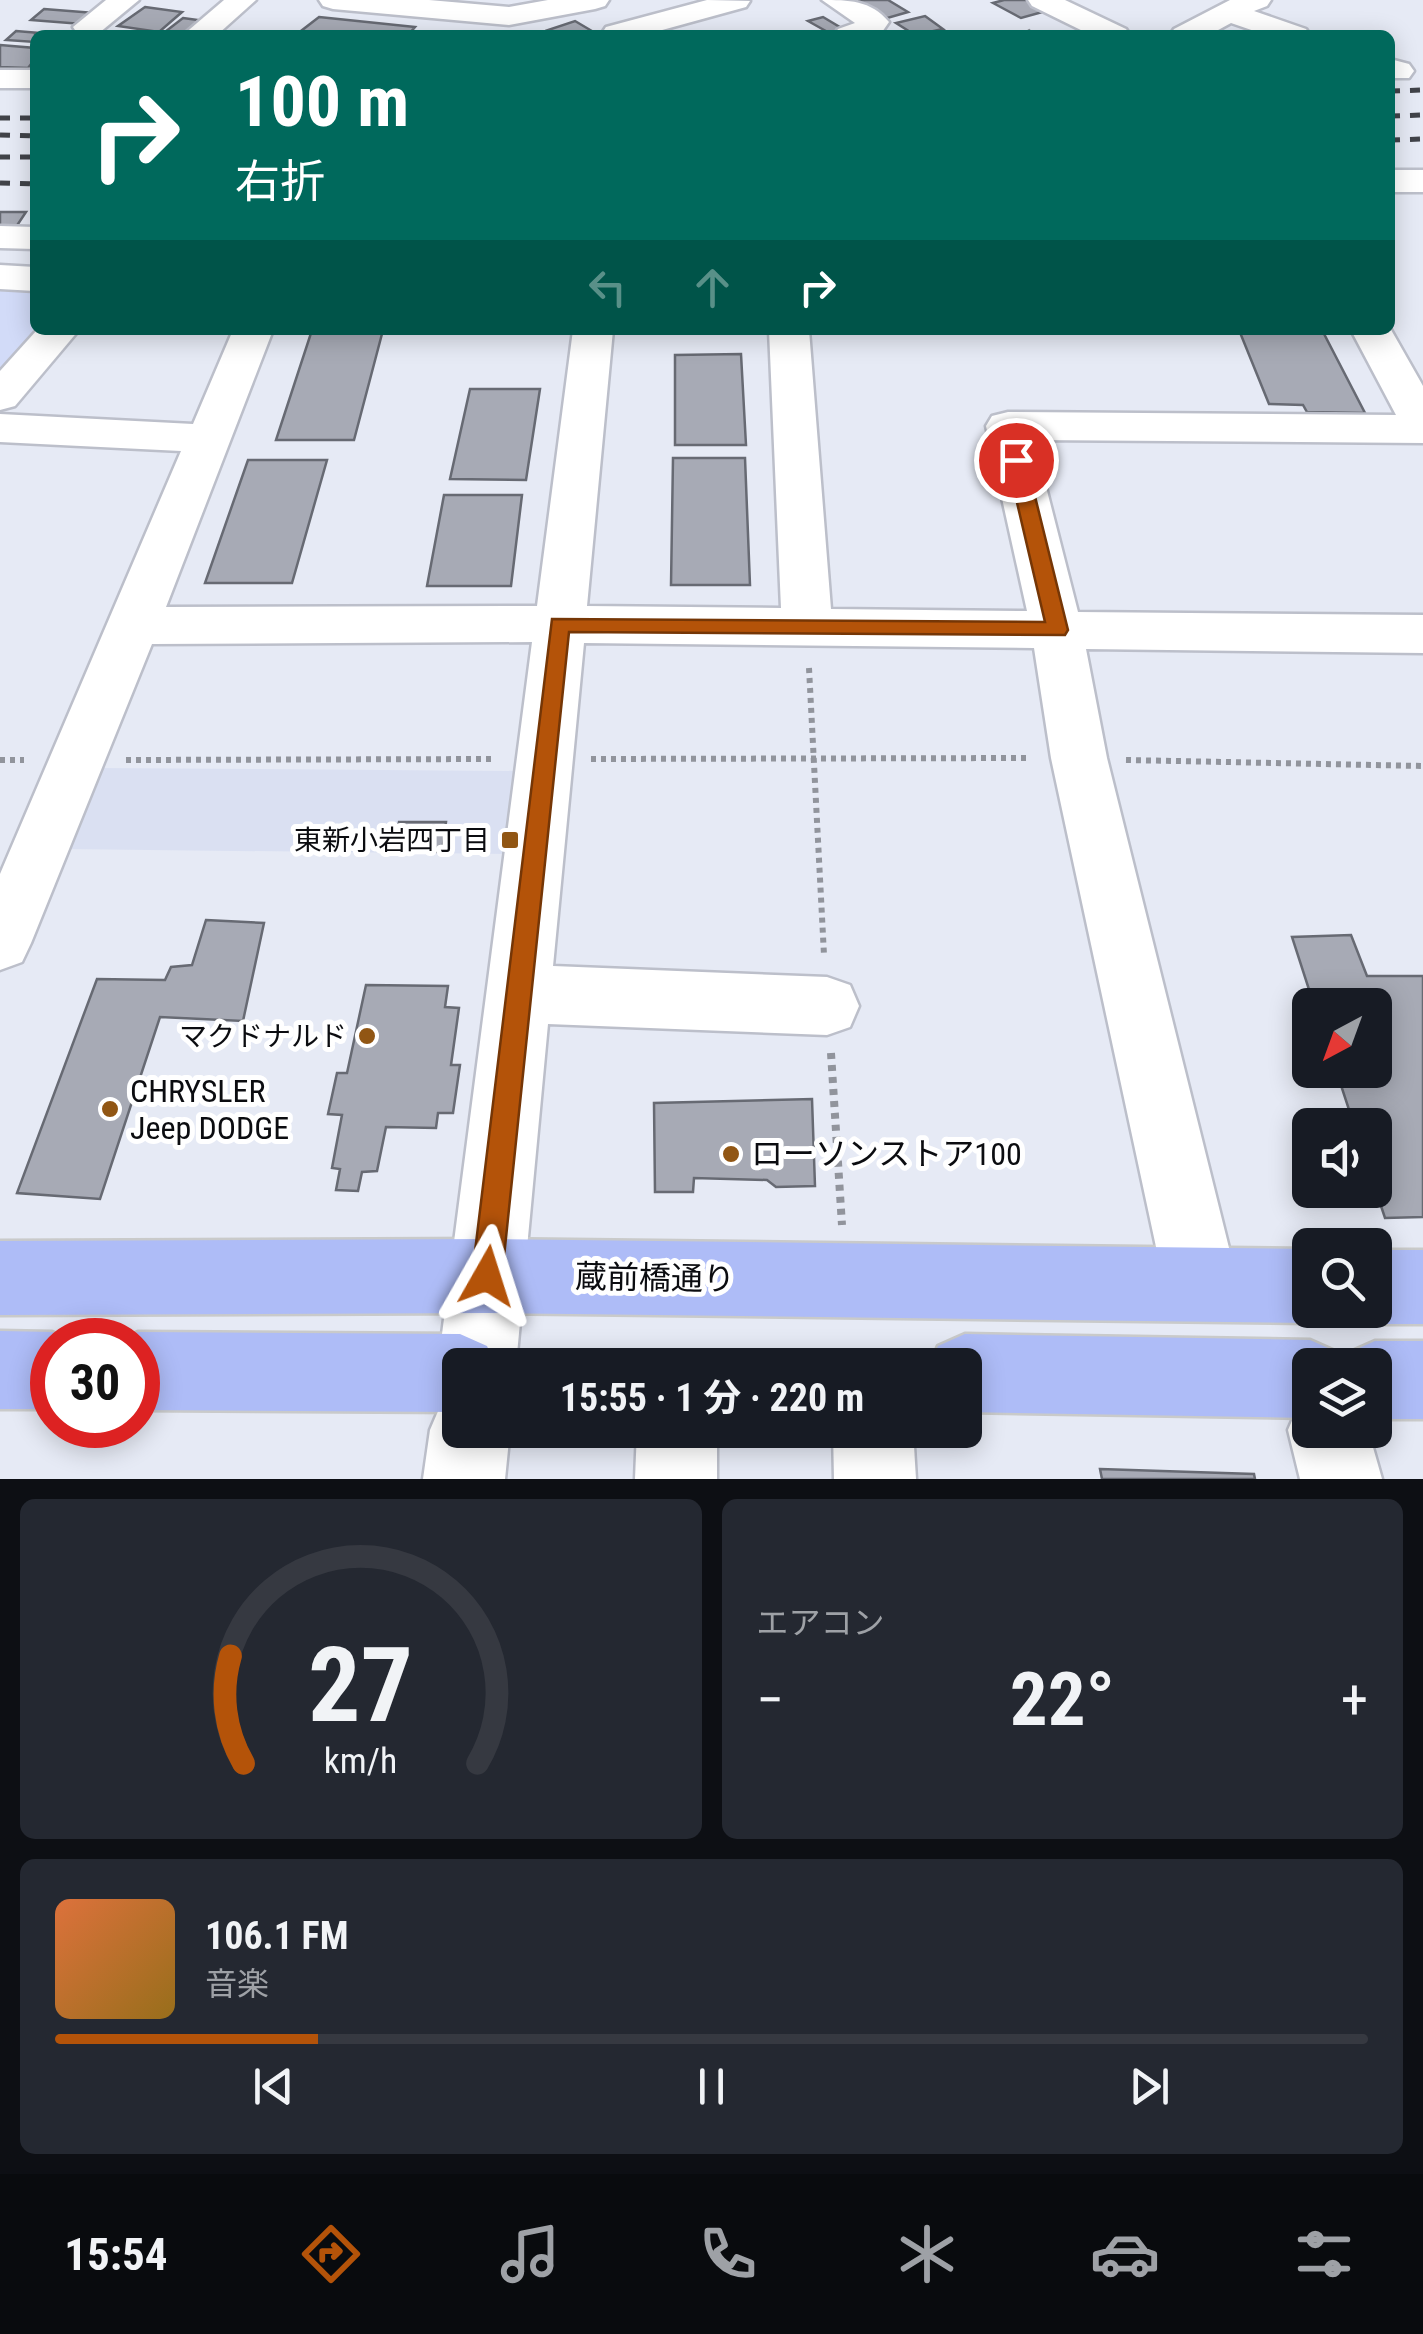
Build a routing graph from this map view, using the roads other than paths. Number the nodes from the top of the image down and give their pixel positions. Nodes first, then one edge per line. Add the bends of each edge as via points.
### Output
1 (125, 0) edge
2 (242, 0) edge
3 (333, 0) edge
4 (595, 0) edge
5 (836, 0) edge
6 (1042, 0) edge
7 (736, 1) edge
8 (693, 5) edge
9 (1244, 6) edge
10 (88, 27) dead end
11 (486, 28) edge
12 (204, 30) edge
13 (627, 30) edge
14 (866, 30) edge
15 (1105, 30) edge
16 (1196, 30) edge
17 (1286, 30) edge
18 (0, 79) edge
19 (30, 79) edge
20 (1395, 181) edge
21 (1423, 181) edge
22 (0, 237) edge
23 (30, 238) edge
24 (0, 277) edge
25 (30, 279) edge
26 (55, 335) edge
27 (251, 335) edge
28 (591, 335) edge
29 (789, 335) edge
30 (1374, 335) edge
31 (0, 397) edge
32 (1423, 427) edge
33 (0, 428) edge
34 (208, 438) junction
35 (560, 624) junction
36 (133, 626) junction
37 (807, 627) junction
38 (1058, 630) junction
39 (1423, 634) edge
40 (12, 888) edge
41 (0, 943) edge
42 (518, 994) junction
43 (827, 1006) dead end
44 (487, 1276) junction
45 (0, 1278) edge
46 (1201, 1284) junction
47 (1292, 1286) edge
48 (1392, 1286) edge
49 (1423, 1287) edge
50 (478, 1348) edge
51 (0, 1370) edge
52 (30, 1371) edge
53 (160, 1371) edge
54 (442, 1372) edge
55 (982, 1373) edge
56 (1292, 1379) edge
57 (1392, 1380) edge
58 (1423, 1380) edge
59 (468, 1448) edge
60 (677, 1448) edge
61 (874, 1448) edge
62 (1333, 1448) edge
63 (464, 1479) edge
64 (676, 1479) edge
65 (875, 1479) edge
66 (1341, 1479) edge

1 - 10 street
2 - 12 street
3 - 11 street
4 - 11 street
5 - 14 street via 874,22
6 - 15 street
7 - 8 street
8 - 13 street
9 - 16 street
9 - 17 street
18 - 19 street
20 - 21 street
22 - 23 street
24 - 25 street
26 - 31 street
27 - 34 street
28 - 35 street
29 - 37 street
30 - 32 street
32 - 38 street via 1008,426
33 - 34 street
34 - 36 street
35 - 36 street
35 - 37 street
35 - 42 street
36 - 40 street via 78,760
37 - 38 street
38 - 39 street
38 - 46 street via 1079,758
40 - 41 street
42 - 43 street
42 - 44 street
44 - 45 main road, 蔵前橋通り
44 - 46 main road, 蔵前橋通り
44 - 50 street
46 - 47 main road, 蔵前橋通り
48 - 49 main road
51 - 52 main road
53 - 54 main road
55 - 56 main road
57 - 58 main road
59 - 63 street
60 - 64 street
61 - 65 street
62 - 66 street

